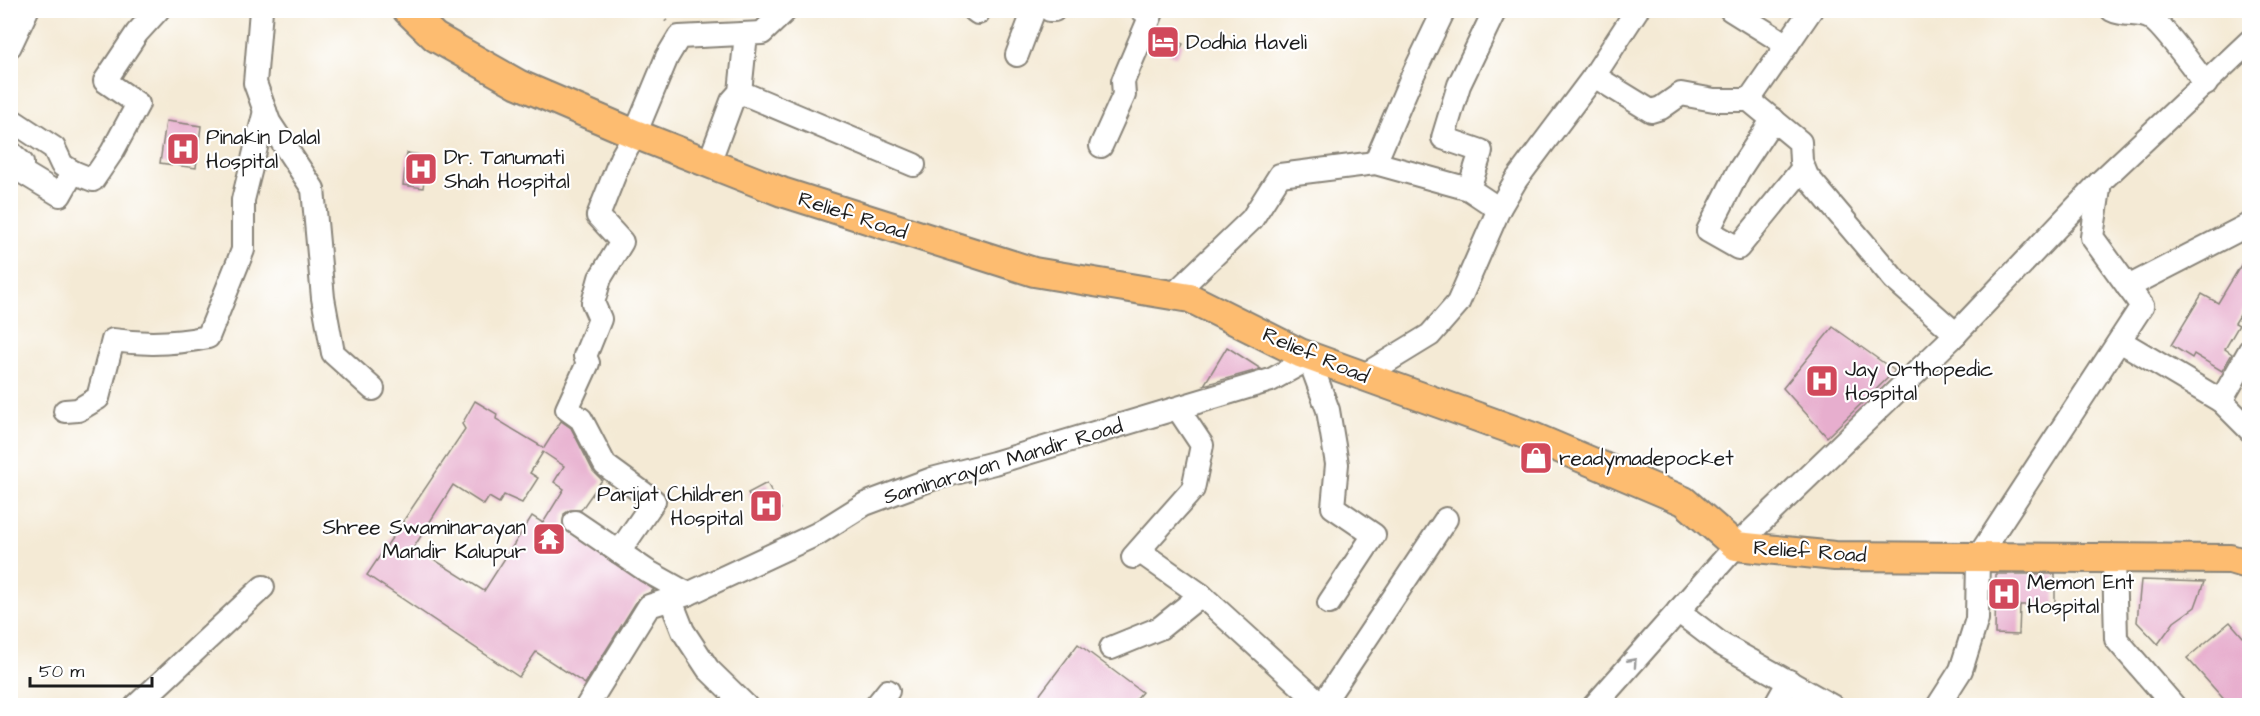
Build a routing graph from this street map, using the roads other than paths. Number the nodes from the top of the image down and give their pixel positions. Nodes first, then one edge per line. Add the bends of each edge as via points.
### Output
1 (27, 10) edge
2 (158, 10) edge
3 (261, 10) edge
4 (406, 10) edge
5 (786, 10) edge
6 (1034, 10) edge
7 (1142, 10) edge
8 (1444, 10) edge
9 (1495, 10) edge
10 (1636, 10) edge
11 (1731, 10) edge
12 (1811, 10) edge
13 (2112, 10) edge
14 (746, 34) junction
15 (2250, 41) edge
16 (1787, 45) junction
17 (10, 46) edge
18 (1017, 55) dead end
19 (1594, 76) junction
20 (2206, 84) junction
21 (740, 92) junction
22 (1749, 100) junction
23 (265, 111) junction
24 (10, 119) edge
25 (1773, 119) junction
26 (635, 134) junction
27 (1101, 146) dead end
28 (10, 149) edge
29 (709, 163) junction
30 (1375, 163) junction
31 (914, 165) dead end
32 (1803, 168) junction
33 (74, 172) junction
34 (2100, 182) junction
35 (1469, 189) junction
36 (1499, 209) junction
37 (2250, 224) edge
38 (2128, 287) junction
39 (1172, 296) junction
40 (1956, 334) junction
41 (2120, 341) junction
42 (2250, 350) edge
43 (1304, 355) junction
44 (1363, 376) junction
45 (373, 389) dead end
46 (2221, 401) junction
47 (1178, 409) junction
48 (65, 411) dead end
49 (2250, 430) edge
50 (1446, 519) dead end
51 (575, 522) dead end
52 (1736, 546) junction
53 (620, 552) junction
54 (1978, 557) junction
55 (2114, 558) junction
56 (2250, 565) edge
57 (263, 587) dead end
58 (1201, 595) junction
59 (679, 596) junction
60 (1329, 603) dead end
61 (1678, 611) junction
62 (1111, 648) dead end
63 (1789, 681) junction
64 (136, 705) edge
65 (587, 705) edge
66 (746, 705) edge
67 (1322, 705) edge
68 (1594, 705) edge
69 (1775, 705) edge
70 (1832, 705) edge
71 (1938, 705) edge
72 (2174, 705) edge

1 - 17 street
2 - 33 street via 137,33 105,81 138,104 93,180
3 - 23 street via 255,82
4 - 26 main road, Relief Road via 435,37 518,84
5 - 14 street via 762,33
6 - 18 street
7 - 27 street via 1151,15 1124,81 1124,95
8 - 30 street
9 - 35 street via 1459,85 1443,138 1481,151
10 - 19 street
11 - 16 street
12 - 16 street
13 - 20 street via 2153,20
14 - 21 street
14 - 26 street via 679,37
15 - 20 street
16 - 22 street
19 - 22 street via 1651,111 1681,94 1714,100
19 - 36 street via 1516,180
20 - 34 street
21 - 29 street via 732,101
21 - 31 street
22 - 25 street
23 - 45 street via 313,189 323,298 333,353
23 - 48 street via 243,200 243,250 208,337 179,344 113,340 98,398 78,410
24 - 33 street via 54,148 62,165
25 - 32 street via 1800,141
25 - 32 street via 1738,172 1708,231 1738,248
26 - 29 main road, Relief Road
26 - 53 street via 598,216 622,242 600,278 593,303 600,319 585,356 588,363 567,409 581,419 605,465 654,501
28 - 33 street via 22,163 22,172 60,195
29 - 39 main road, Relief Road via 783,192 1034,272
30 - 35 street
30 - 39 street via 1280,175 1252,219
32 - 40 street via 1894,279
34 - 38 street via 2092,237
34 - 40 street
35 - 36 street
36 - 44 street via 1458,303 1430,335
37 - 38 street
38 - 41 street via 2142,306
39 - 43 main road, Relief Road via 1190,298
40 - 52 street
41 - 46 street
41 - 54 street
42 - 46 street
43 - 44 main road, Relief Road
43 - 47 street, Saminarayan Mandir Road via 1298,365 1271,380
43 - 60 street via 1328,410 1337,464 1333,507 1374,535
44 - 52 main road, Relief Road via 1533,437 1684,501
46 - 49 street
47 - 58 street via 1202,445 1193,489 1136,554
47 - 59 street, Saminarayan Mandir Road via 932,479 876,500 817,534
50 - 67 street
51 - 53 street
52 - 54 main road, Relief Road via 1835,556
52 - 61 street
53 - 59 street
54 - 55 main road, Relief Road
54 - 71 street via 1977,619 1961,670
55 - 56 main road, Relief Road via 2230,559
55 - 72 street via 2116,639
57 - 64 street
58 - 62 street via 1160,628
58 - 67 street
59 - 65 street, Saminarayan Mandir Road via 650,606
59 - 66 street via 683,631 708,669
61 - 63 street via 1721,644
68 -> 61 street
63 - 69 street
63 - 70 street

